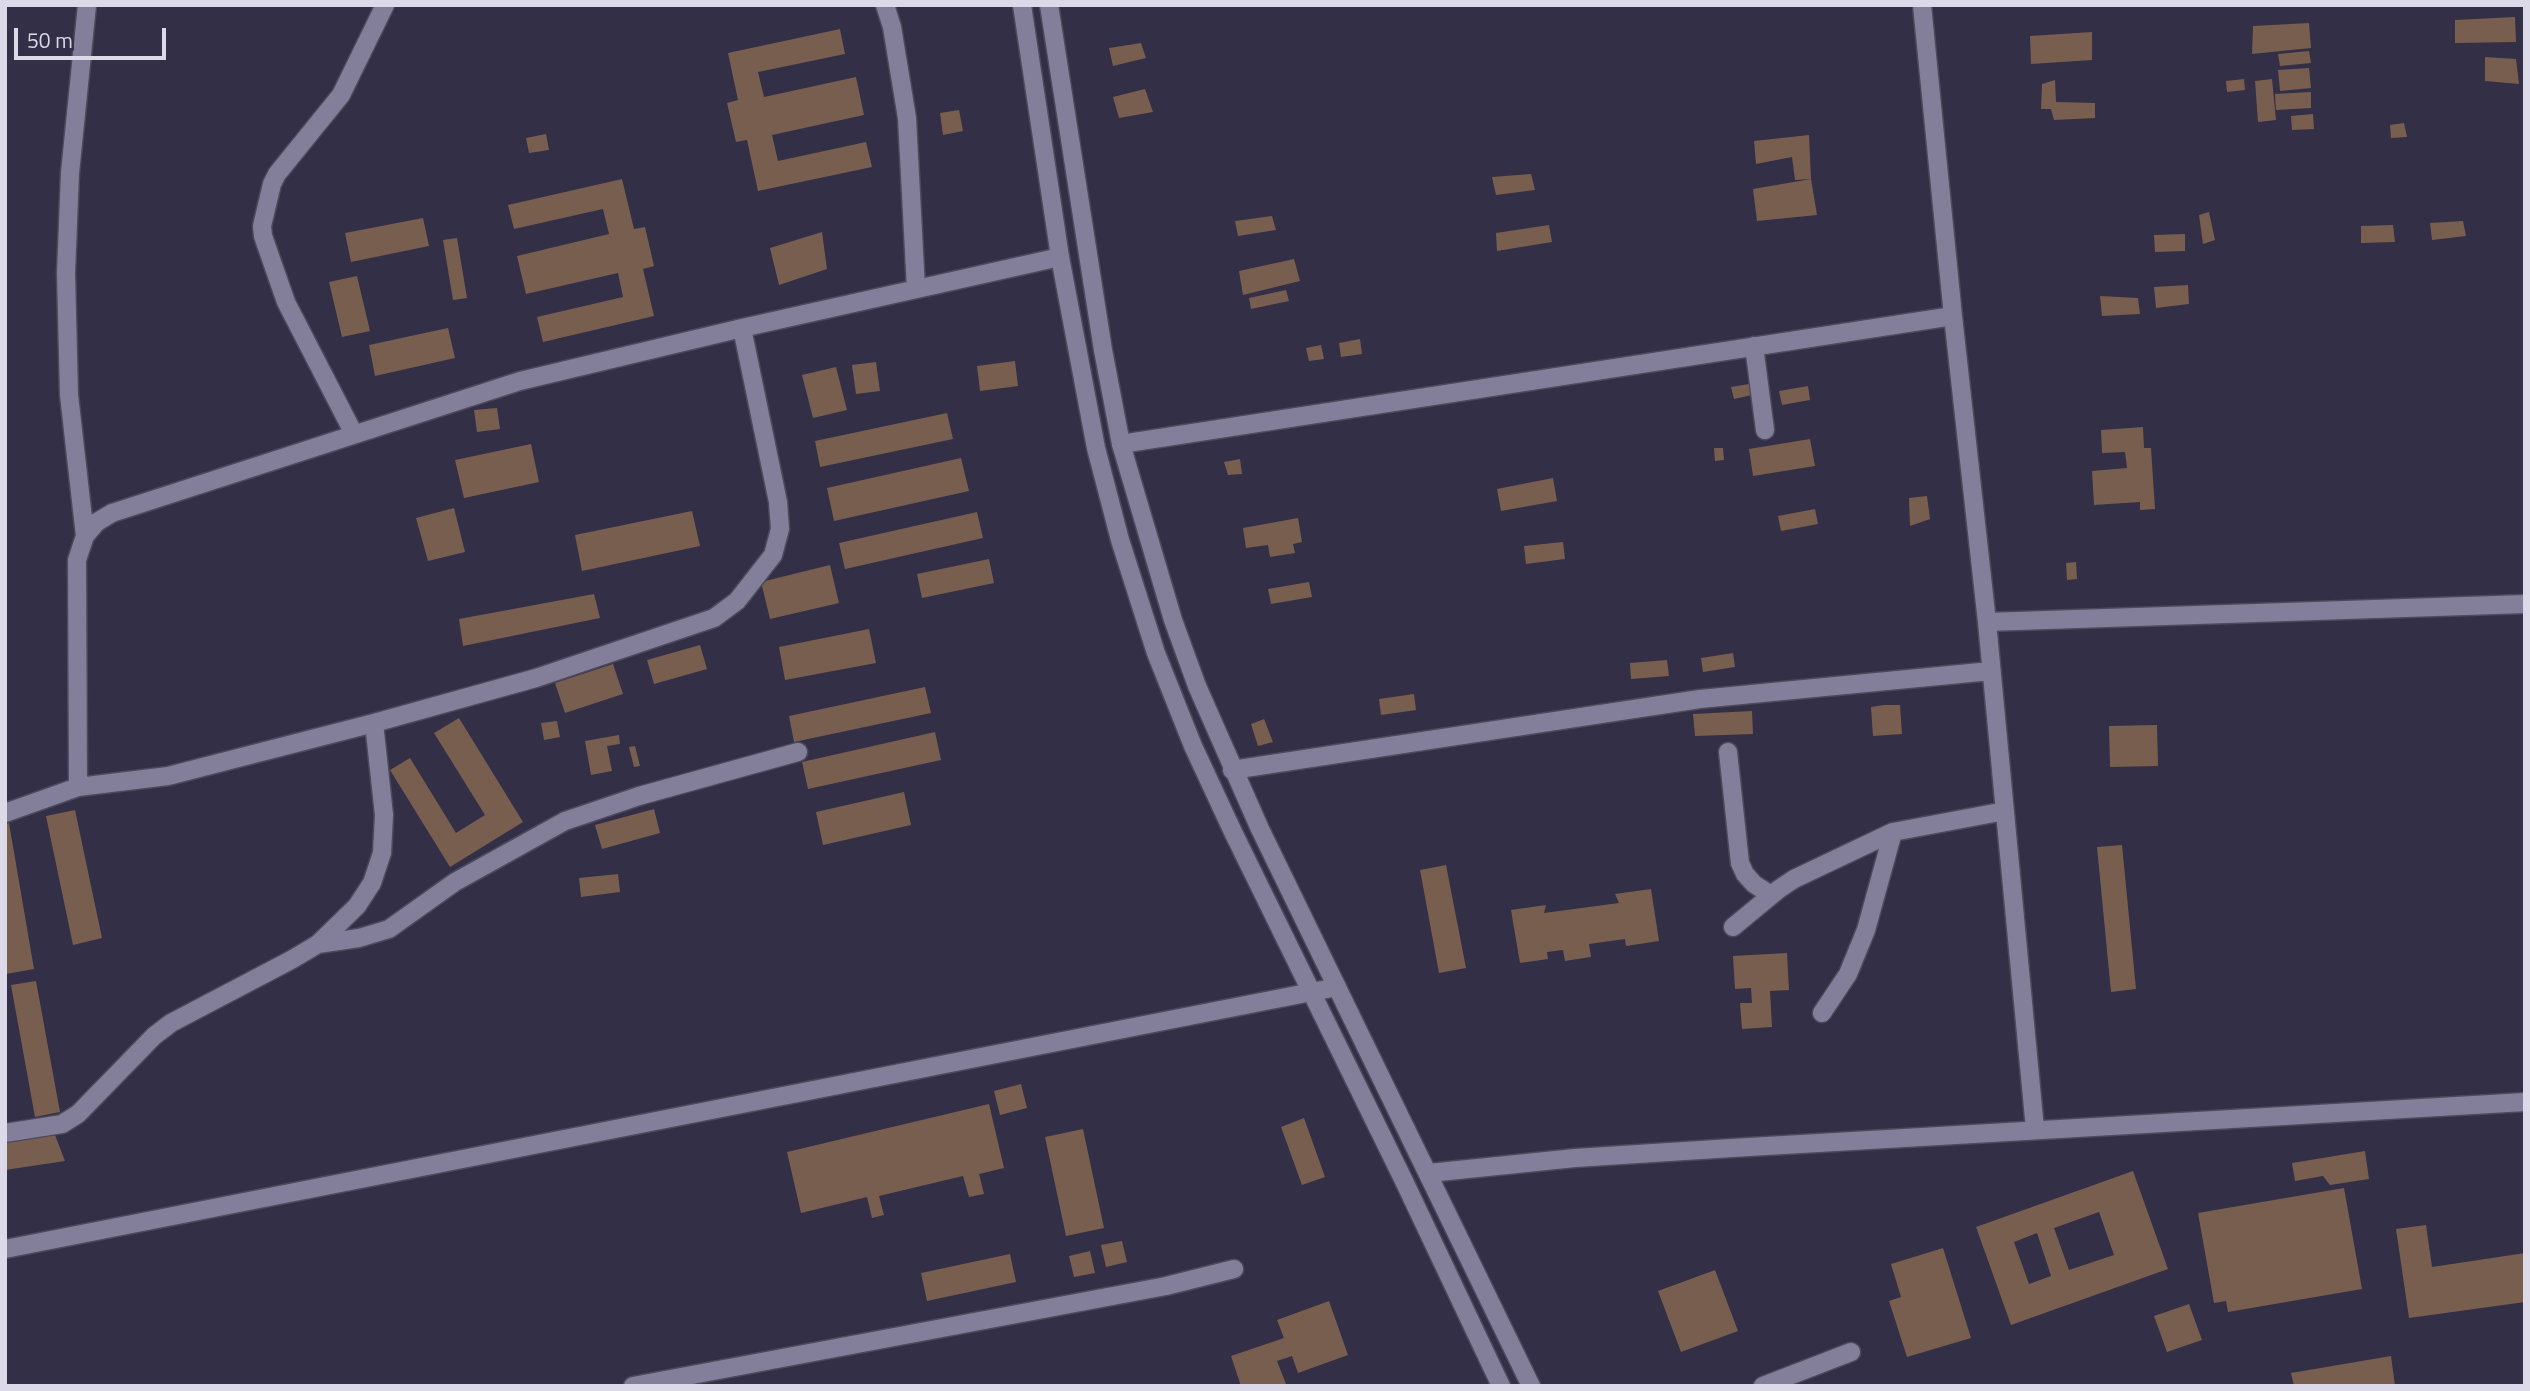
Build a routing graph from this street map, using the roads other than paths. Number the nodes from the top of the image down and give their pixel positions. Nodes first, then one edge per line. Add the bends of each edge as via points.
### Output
1 (87, 5) edge
2 (385, 5) edge
3 (885, 5) edge
4 (1022, 5) edge
5 (1049, 5) edge
6 (1922, 5) edge
7 (1060, 257) junction
8 (916, 289) junction
9 (1953, 316) junction
10 (742, 328) junction
11 (1754, 346) junction
12 (1765, 430) dead end
13 (354, 434) junction
14 (1121, 444) junction
15 (86, 536) junction
16 (2525, 604) edge
17 (1987, 622) junction
18 (1991, 671) junction
19 (374, 723) junction
20 (798, 752) dead end
21 (1728, 752) dead end
22 (1232, 770) junction
23 (79, 787) junction
24 (2005, 811) junction
25 (5, 813) edge
26 (1893, 832) junction
27 (1771, 895) junction
28 (1733, 928) dead end
29 (318, 944) junction
30 (1337, 987) junction
31 (1311, 993) junction
32 (1822, 1013) dead end
33 (2525, 1102) edge
34 (2035, 1129) junction
35 (5, 1133) edge
36 (1429, 1173) junction
37 (5, 1249) edge
38 (1234, 1269) dead end
39 (1851, 1352) dead end
40 (633, 1386) edge
41 (1501, 1386) edge
42 (1531, 1386) edge
43 (1763, 1386) edge

1 - 15 street via 70,173 66,273 69,395
2 - 13 street via 341,95 277,174 262,226 286,302
3 - 8 street via 907,118
4 - 7 street
5 - 14 street
6 - 9 street
7 - 8 street
7 - 31 street via 1096,448 1156,653 1193,746
8 - 10 street
9 - 11 street
9 - 17 street
10 - 13 street via 520,382
10 - 19 street via 780,528 773,555 737,601 714,618 549,673
11 - 12 street
11 - 14 street
13 - 15 street via 112,513
14 - 22 street via 1173,620
15 - 23 street via 76,580
16 - 17 street
17 - 18 street
18 - 22 street via 1700,699
18 - 24 street
19 - 23 street via 168,776
19 - 29 street via 384,815 382,853 372,883 357,906
20 - 29 street via 565,821 455,882 389,929
21 - 27 street via 1740,863 1754,884
22 - 30 street
23 - 25 street
24 - 26 street
24 - 34 street
26 - 27 street via 1794,879
26 - 32 street via 1866,930 1848,975
27 - 28 street
29 - 35 street via 172,1023 62,1124
30 - 31 street
30 - 36 street
31 - 37 street
31 - 41 street
33 - 34 street
34 - 36 street via 1575,1158
36 - 42 street
38 - 40 street via 1166,1286
39 - 43 street

